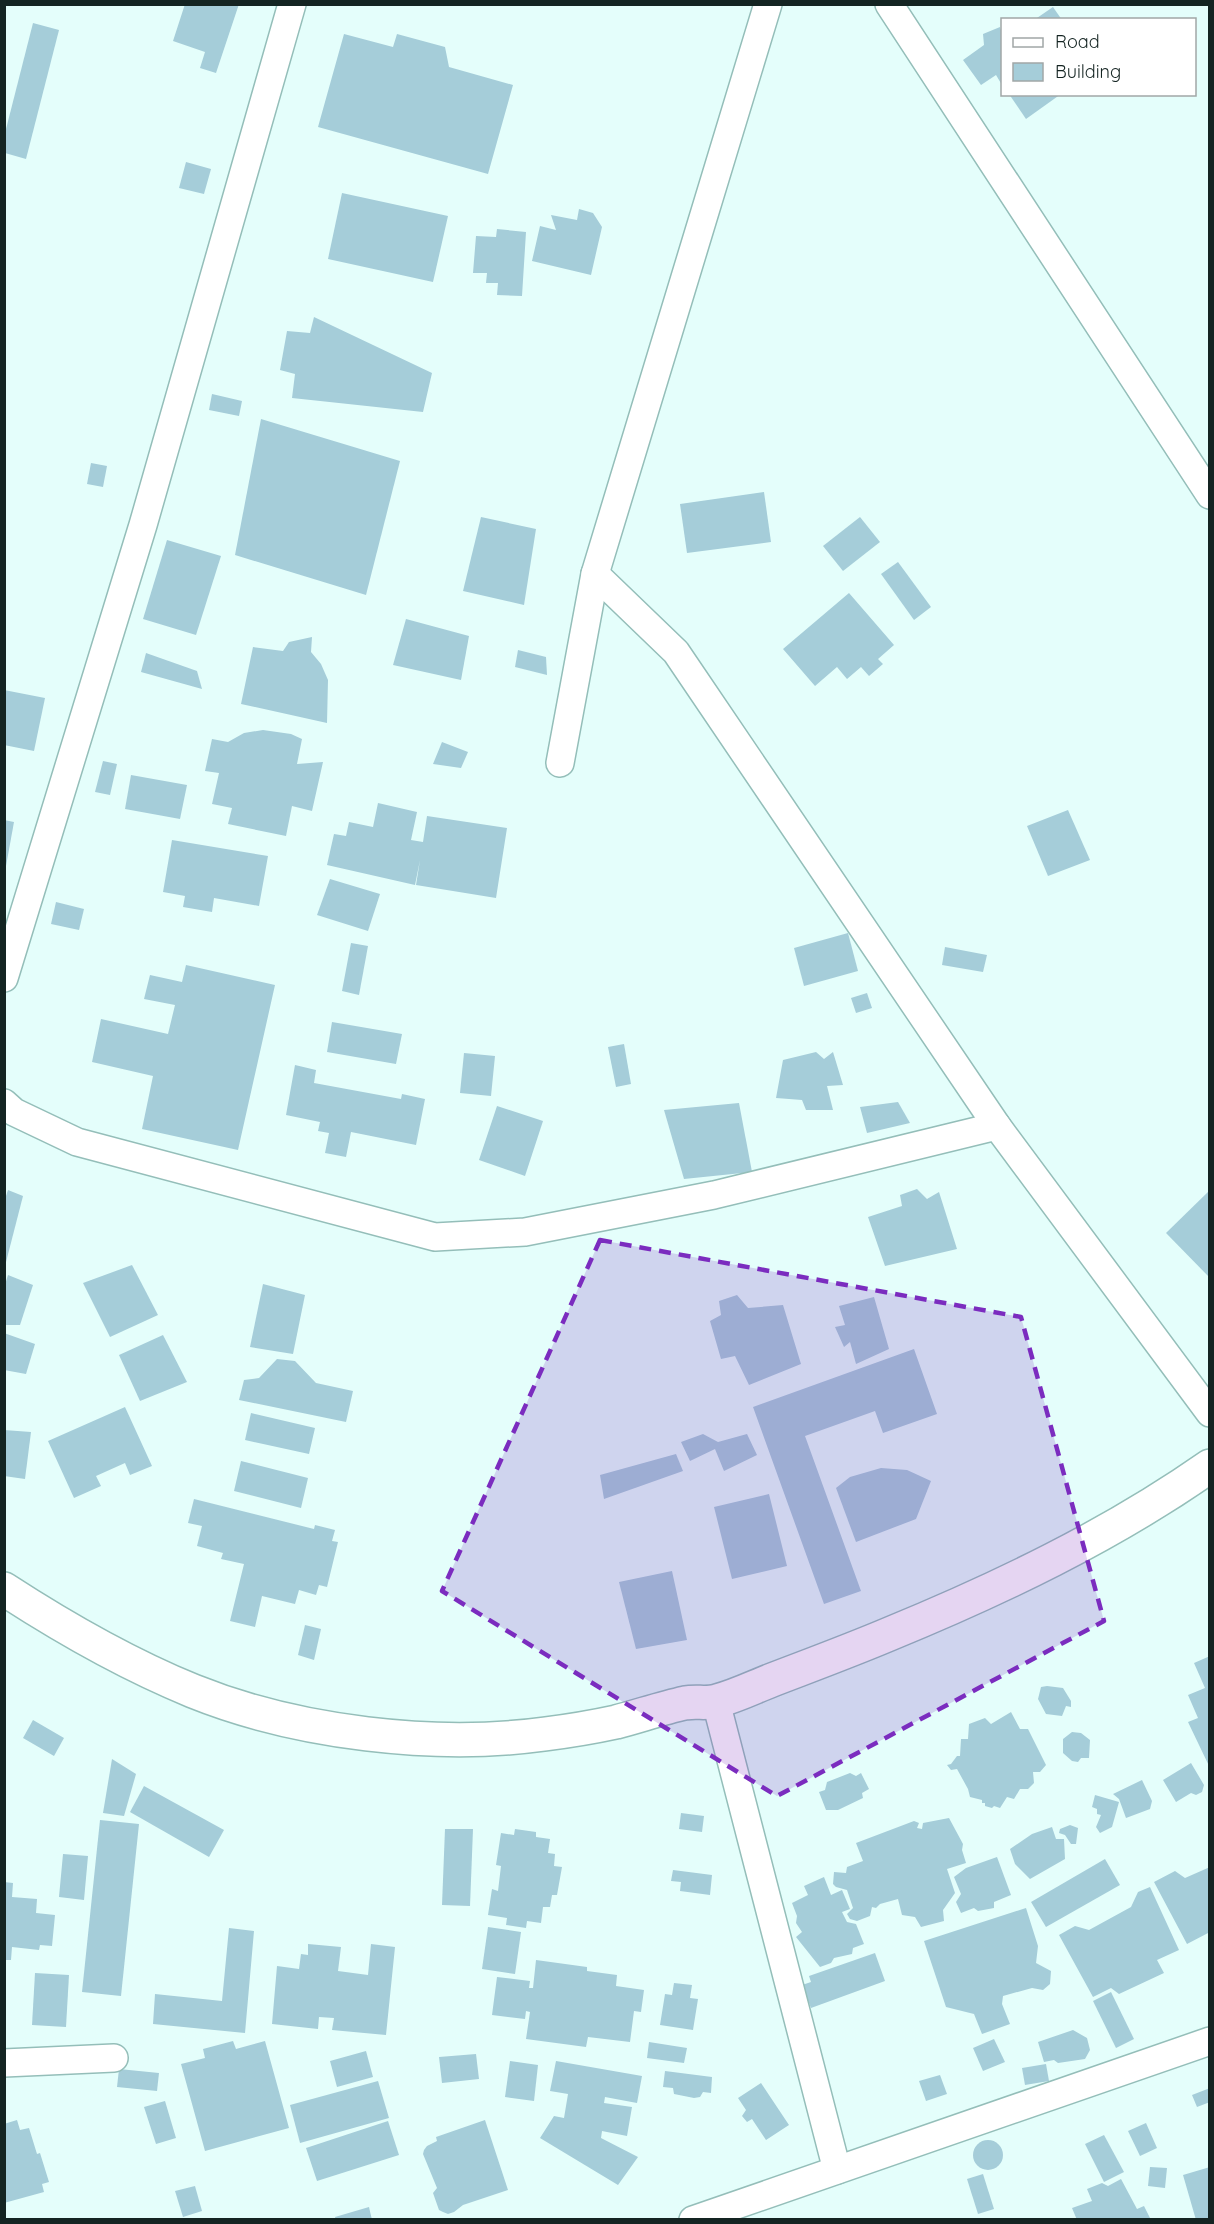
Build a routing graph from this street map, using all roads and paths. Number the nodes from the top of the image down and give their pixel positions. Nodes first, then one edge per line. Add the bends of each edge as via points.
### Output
1 (292, 4) edge
2 (768, 4) edge
3 (889, 4) edge
4 (1209, 495) edge
5 (595, 574) junction
6 (560, 763) dead end
7 (4, 978) edge
8 (4, 1103) edge
9 (997, 1126) junction
10 (1209, 1413) edge
11 (1209, 1466) edge
12 (4, 1589) edge
13 (716, 1702) junction
14 (1209, 2041) edge
15 (114, 2058) dead end
16 (4, 2062) edge
17 (837, 2170) junction
18 (693, 2220) edge

1 - 7 street via 143,525
2 - 5 street
3 - 4 street
5 - 6 street
5 - 9 street via 676,652
8 - 9 street via 14,1112 77,1142 435,1237 525,1232 714,1195
9 - 10 street
11 - 13 main road via 1125,1521 984,1593
12 - 13 main road via 82,1637 194,1691 252,1711 322,1726 384,1735 474,1739 543,1734 613,1722 687,1703
13 - 17 street
14 - 17 street
15 - 16 street
17 - 18 street

